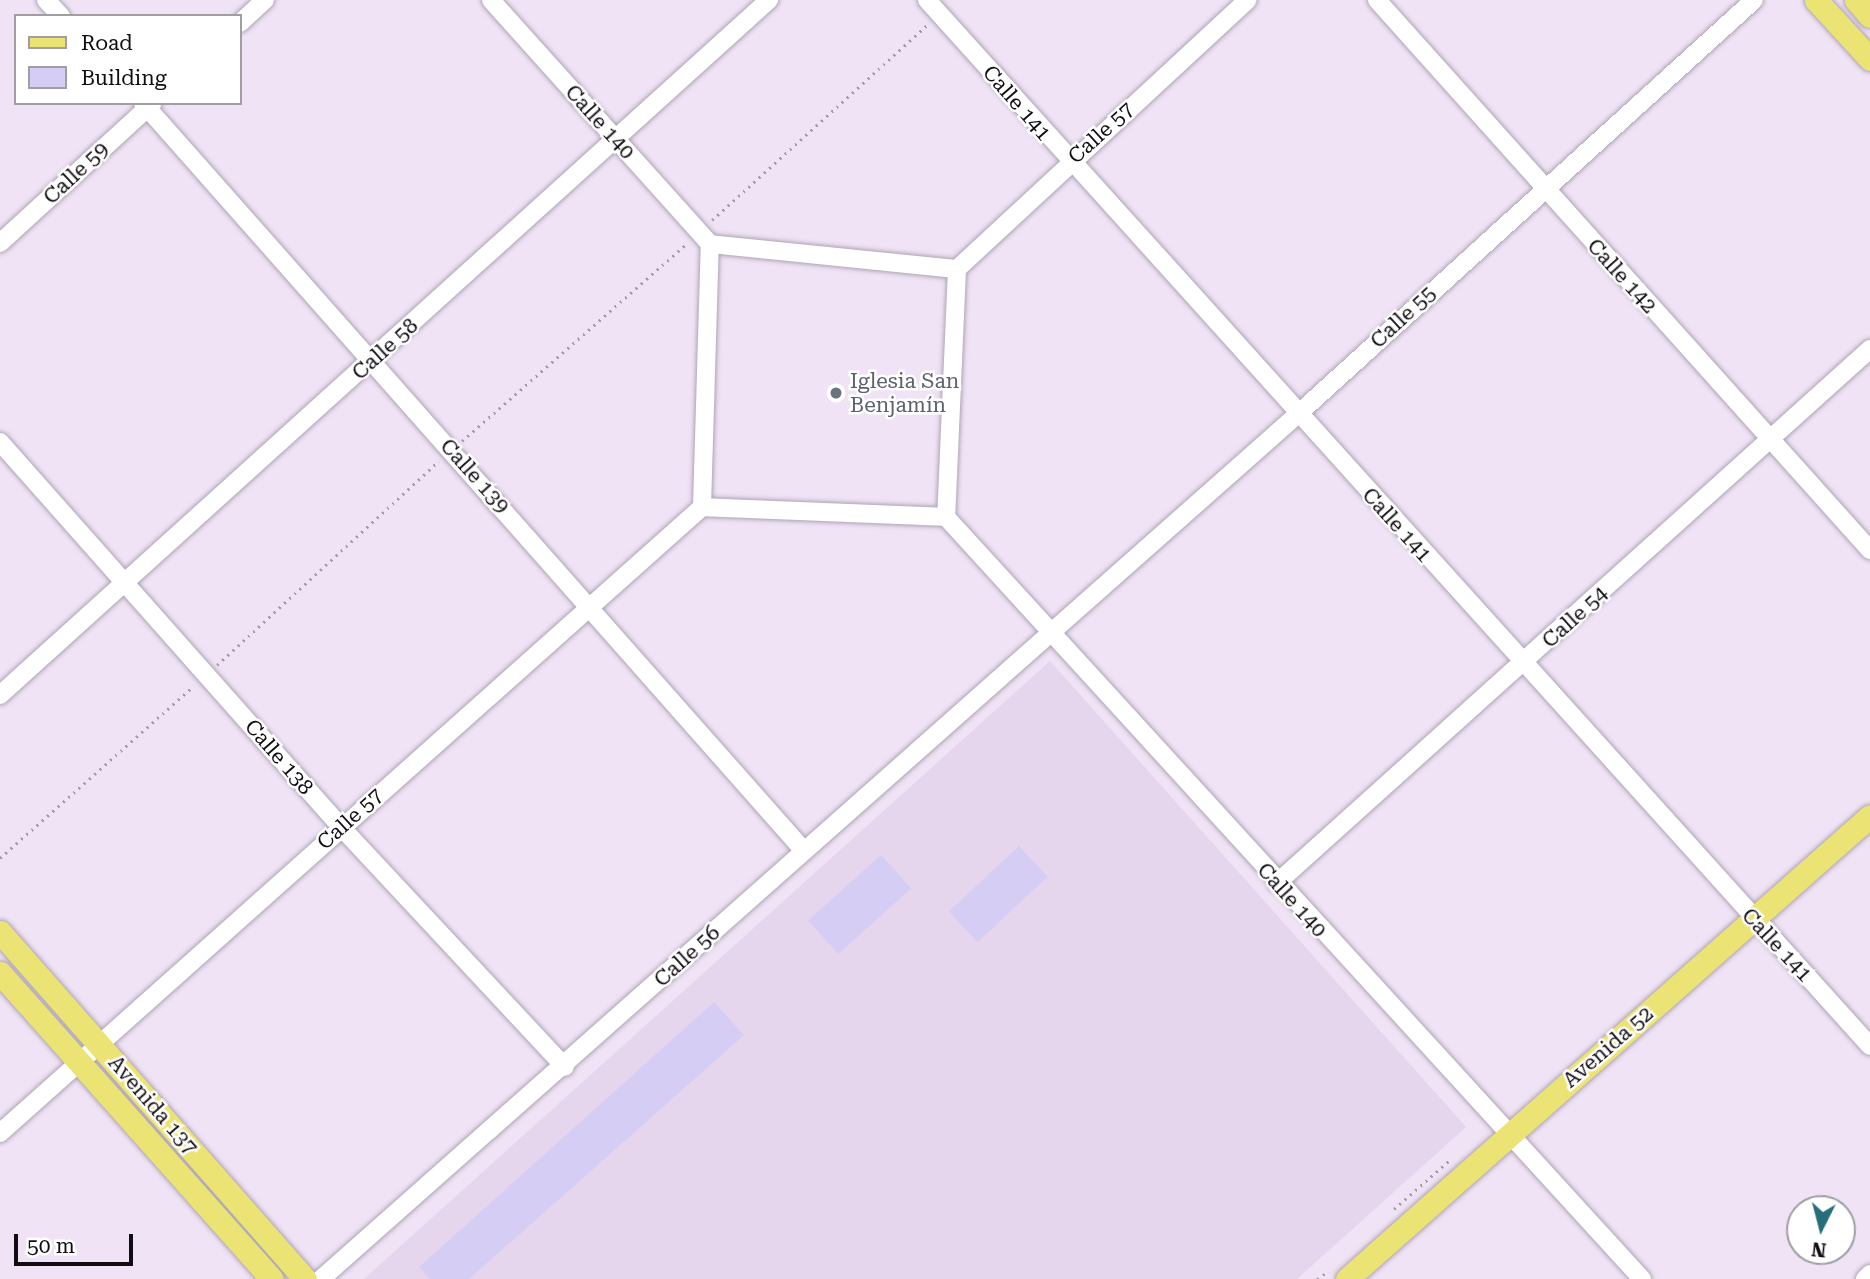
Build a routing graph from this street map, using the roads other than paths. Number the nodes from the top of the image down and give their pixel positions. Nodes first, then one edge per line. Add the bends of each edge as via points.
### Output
1 (46, 0) edge
2 (265, 0) edge
3 (491, 0) edge
4 (769, 0) edge
5 (1248, 0) edge
6 (1377, 0) edge
7 (1754, 0) edge
8 (1816, 0) edge
9 (1856, 0) edge
10 (933, 6) edge
11 (59, 14) edge
12 (1870, 16) edge
13 (242, 21) edge
14 (1870, 59) edge
15 (148, 105) edge
16 (615, 139) junction
17 (1068, 162) junction
18 (1543, 188) junction
19 (704, 238) junction
20 (0, 243) edge
21 (957, 269) junction
22 (1870, 349) edge
23 (372, 360) junction
24 (1297, 415) junction
25 (1770, 441) junction
26 (0, 442) edge
27 (702, 507) junction
28 (946, 517) junction
29 (1870, 550) edge
30 (123, 584) junction
31 (592, 608) junction
32 (1052, 634) junction
33 (1523, 664) junction
34 (0, 695) edge
35 (1870, 816) edge
36 (341, 827) junction
37 (804, 851) junction
38 (1277, 883) junction
39 (1753, 920) junction
40 (0, 932) edge
41 (0, 974) edge
42 (101, 1045) junction
43 (1870, 1046) edge
44 (79, 1064) junction
45 (565, 1067) junction
46 (0, 1133) edge
47 (1508, 1136) junction
48 (1870, 1275) edge
49 (272, 1279) edge
50 (305, 1279) edge
51 (321, 1279) edge
52 (1347, 1279) edge
53 (1642, 1279) edge
54 (1865, 1279) edge

1 - 11 street
2 - 13 street
3 - 16 street, Calle 140
4 - 16 street, Calle 58
5 - 17 street, Calle 57
6 - 18 street, Calle 142
7 - 18 street, Calle 55
8 - 14 main road
9 - 12 main road
10 - 17 street, Calle 141
15 - 20 street, Calle 59
15 - 23 street, Calle 139
16 - 19 street, Calle 140
16 - 23 street, Calle 58
17 - 21 street, Calle 57
17 - 24 street, Calle 141
18 - 24 street, Calle 55
18 - 25 street, Calle 142
19 - 21 street
19 - 27 street
21 - 28 street
22 - 25 street, Calle 54
23 - 30 street, Calle 58
23 - 31 street, Calle 139
24 - 32 street, Calle 55
24 - 33 street, Calle 141
25 - 29 street, Calle 142
25 - 33 street, Calle 54
26 - 30 street, Calle 138
27 - 28 street
27 - 31 street, Calle 57
28 - 32 street, Calle 140
30 - 34 street, Calle 58
30 - 36 street, Calle 138
31 - 36 street, Calle 57
31 - 37 street, Calle 139
32 - 37 street, Calle 56
32 - 38 street, Calle 140
33 - 38 street, Calle 54
33 - 39 street, Calle 141
35 - 39 main road, Avenida 52
36 - 42 street, Calle 57
36 - 45 street, Calle 138
37 - 45 street, Calle 56
38 - 47 street, Calle 140
39 - 43 street, Calle 141
39 - 47 main road, Avenida 52
40 - 42 main road, Avenida 137
41 - 44 main road, Avenida 137
42 - 44 street, Calle 57
42 - 50 main road, Avenida 137
44 - 46 street, Calle 57
44 - 49 main road, Avenida 137
45 - 51 street, Calle 56
47 - 52 main road, Avenida 52
47 - 53 street, Calle 140
48 - 54 street

